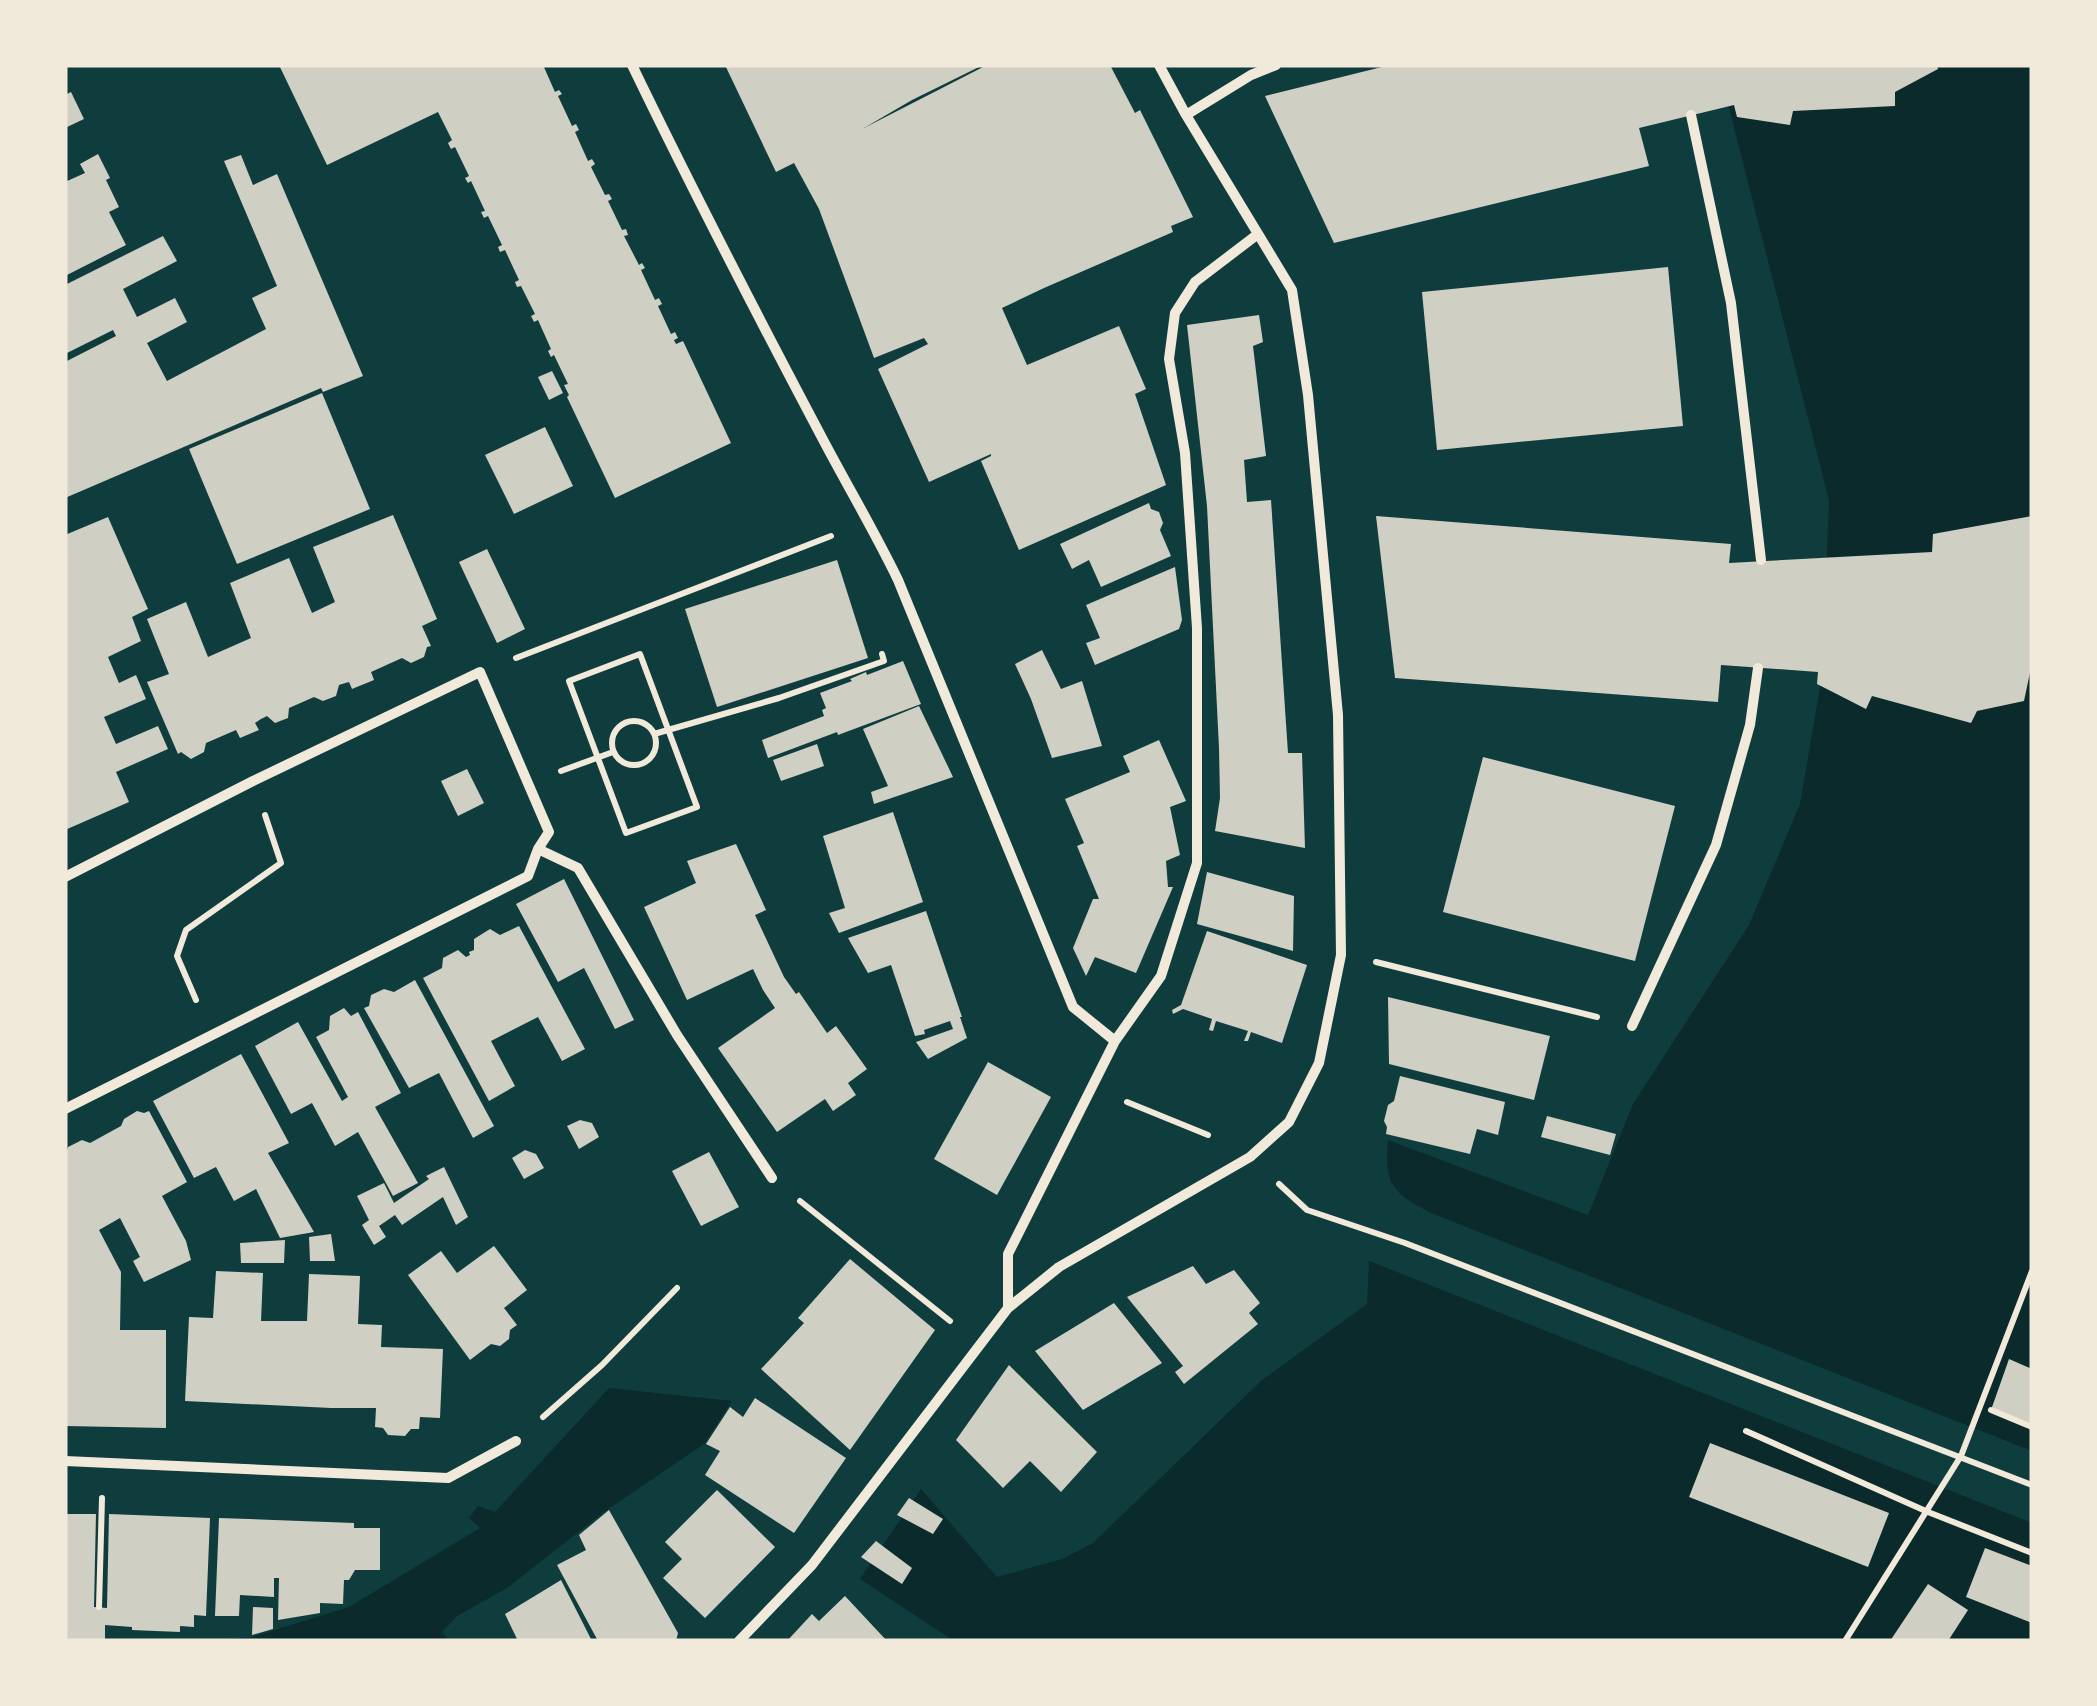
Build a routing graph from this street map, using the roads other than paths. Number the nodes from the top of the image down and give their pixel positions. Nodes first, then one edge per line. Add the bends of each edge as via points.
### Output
1 (632, 65) edge
2 (1158, 65) edge
3 (1276, 65) edge
4 (1691, 115) dead end
5 (1186, 116) junction
6 (1258, 234) junction
7 (1761, 560) dead end
8 (1758, 668) dead end
9 (538, 849) junction
10 (65, 877) edge
11 (1632, 1026) dead end
12 (1116, 1042) junction
13 (65, 1109) edge
14 (772, 1178) road end
15 (1008, 1308) junction
16 (516, 1441) road end
17 (65, 1462) edge
18 (740, 1641) edge

1 - 12 street via 898,580 1073,1007
2 - 5 street
3 - 5 street
4 - 7 street via 1731,303
5 - 6 street
6 - 12 street via 1194,282 1174,312 1169,359 1185,454 1197,628 1197,863 1161,976
6 - 15 street via 1292,290 1338,716 1341,956 1325,1041 1288,1122 1250,1157 1059,1267
8 - 11 street via 1750,725 1716,845
9 - 10 street via 549,832 480,672
9 - 13 street via 528,876
9 - 14 street via 578,868
12 - 15 street via 1008,1254
15 - 18 street via 812,1565
16 - 17 street via 448,1478

